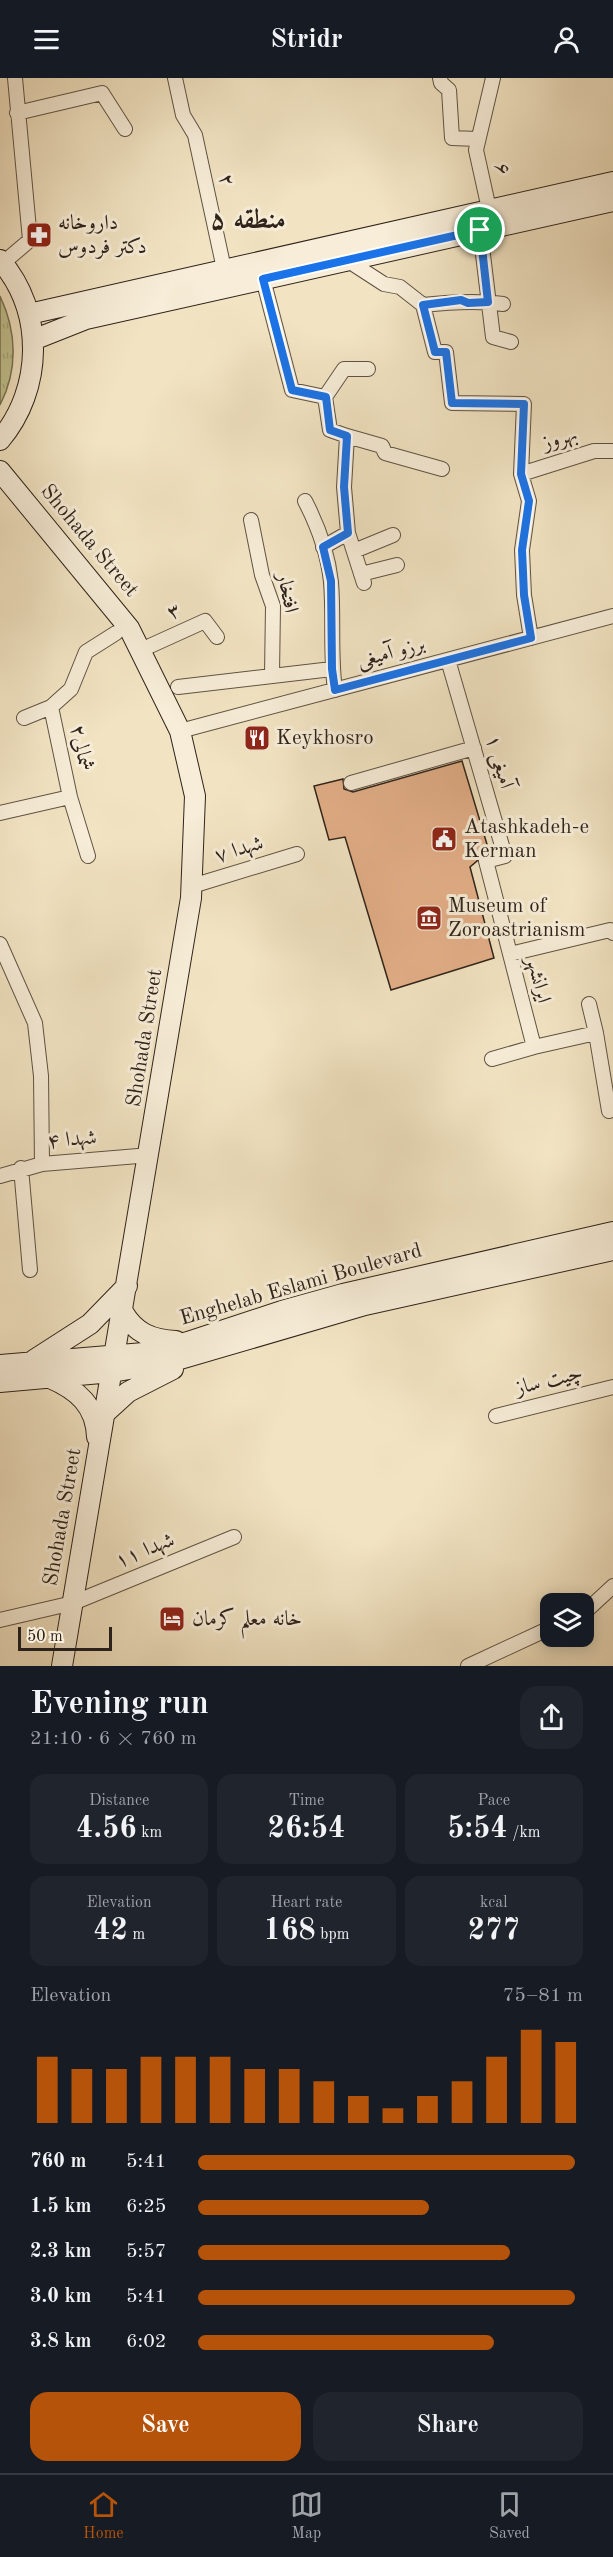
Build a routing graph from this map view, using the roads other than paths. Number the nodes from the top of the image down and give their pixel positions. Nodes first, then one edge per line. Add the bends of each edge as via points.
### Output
1 (15, 78) edge
2 (175, 78) edge
3 (440, 78) edge
4 (493, 78) edge
5 (17, 113) junction
6 (125, 129) dead end
7 (477, 139) junction
8 (613, 182) edge
9 (613, 201) edge
10 (540, 207) junction
11 (489, 209) junction
12 (480, 230) junction
13 (347, 260) junction
14 (1, 262) edge
15 (224, 269) junction
16 (263, 279) junction
17 (488, 302) junction
18 (503, 304) dead end
19 (423, 305) junction
20 (29, 314) junction
21 (33, 340) junction
22 (511, 342) dead end
23 (368, 369) dead end
24 (326, 397) junction
25 (347, 436) junction
26 (0, 440) edge
27 (613, 451) edge
28 (442, 469) dead end
29 (0, 471) edge
30 (521, 474) junction
31 (305, 501) dead end
32 (251, 520) dead end
33 (348, 533) junction
34 (393, 535) dead end
35 (323, 547) junction
36 (354, 551) junction
37 (397, 565) dead end
38 (613, 616) edge
39 (116, 633) dead end
40 (217, 638) dead end
41 (531, 638) junction
42 (141, 650) junction
43 (448, 660) junction
44 (332, 669) junction
45 (272, 674) junction
46 (178, 687) dead end
47 (335, 690) junction
48 (51, 707) junction
49 (24, 718) dead end
50 (180, 731) junction
51 (474, 748) junction
52 (351, 783) dead end
53 (70, 797) junction
54 (0, 813) edge
55 (297, 854) dead end
56 (88, 856) dead end
57 (486, 861) joint
58 (192, 886) junction
59 (613, 933) edge
60 (0, 945) edge
61 (510, 954) junction
62 (589, 1004) dead end
63 (596, 1033) junction
64 (534, 1047) junction
65 (492, 1059) dead end
66 (609, 1111) dead end
67 (150, 1155) junction
68 (42, 1164) junction
69 (21, 1168) junction
70 (0, 1176) edge
71 (613, 1232) edge
72 (613, 1250) edge
73 (30, 1270) dead end
74 (127, 1286) junction
75 (123, 1312) junction
76 (252, 1329) junction
77 (196, 1348) junction
78 (30, 1363) junction
79 (114, 1364) junction
80 (0, 1365) edge
81 (50, 1378) junction
82 (0, 1382) edge
83 (613, 1387) edge
84 (106, 1412) junction
85 (496, 1416) dead end
86 (98, 1458) junction
87 (234, 1537) dead end
88 (613, 1586) edge
89 (73, 1603) junction
90 (594, 1604) edge
91 (0, 1620) edge
92 (540, 1633) edge
93 (62, 1666) edge
94 (468, 1666) edge

1 - 5 street
2 - 15 street, ۲ via 183,115 195,135
3 - 7 street via 449,90 452,138
4 - 7 street
5 - 6 street via 102,93
5 - 14 street via 30,240
7 - 11 street, ۶
8 - 10 main road
9 - 10 main road
10 - 11 main road
10 - 12 main road
11 - 15 main road
12 - 13 main road
12 - 17 street
13 - 16 main road
13 - 19 street via 384,284 400,287
14 - 20 main road via 19,287
15 - 20 main road
16 - 21 main road via 86,319
16 - 24 street via 292,390
17 - 18 street
17 - 19 street via 461,300
17 - 22 street via 493,337
19 - 30 street via 435,352 446,352 452,403 524,404
20 - 21 main road
21 - 26 main road via 28,389 15,420
23 - 24 street via 344,369
24 - 25 street via 330,430
25 - 28 street via 382,446 385,453
25 - 33 street via 344,487
27 - 30 street, بهروز via 594,451
29 - 42 main road, Shohada Street via 129,628
30 - 41 street via 529,501 522,550
31 - 35 street
32 - 45 street, افتخار via 273,606
33 - 35 street
33 - 36 street
34 - 36 street
35 - 44 street via 331,581
36 - 37 street via 362,579
38 - 41 street, برزو آمیغی
39 - 48 street via 86,652 71,689
40 - 42 street, ۳ via 205,621
41 - 43 street, برزو آمیغی
42 - 50 main road, Shohada Street
43 - 47 street, برزو آمیغی
43 - 51 street, آمیغی ۱
44 - 45 street
44 - 47 street
45 - 46 street
47 - 50 street, برزو آمیغی
48 - 49 street
48 - 53 street, شمالی۲
50 - 58 main road, Shohada Street via 195,796
51 - 52 street
51 - 57 street, آمیغی ۱ via 506,856
53 - 54 street, شمالی۲
53 - 56 street, شمالی۲
55 - 58 street, شهدا ۷
57 - 61 street, ایرانشهر
58 - 67 main road, Shohada Street
59 - 61 street via 610,930
60 - 68 street via 35,1023 41,1076
61 - 64 street, ایرانشهر
62 - 63 street
63 - 64 street
63 - 66 street
64 - 65 street
67 - 68 street, شهدا ۴
67 - 74 main road, Shohada Street
68 - 69 street, شهدا ۴
69 - 70 street, شهدا ۴
69 - 73 street
71 - 76 main road, Enghelab Eslami Boulevard via 391,1282
72 - 76 main road, Enghelab Eslami Boulevard
74 - 75 main road, Shohada Street
74 - 78 main road via 90,1324
75 - 77 main road via 147,1336
75 - 79 main road, Shohada Street
76 - 77 main road, Enghelab Eslami Boulevard
77 - 79 main road, Enghelab Eslami Boulevard via 144,1353
77 - 84 main road via 128,1392
78 - 79 main road, Enghelab Eslami Boulevard
78 - 80 main road, Enghelab Eslami Boulevard
79 - 81 main road, Enghelab Eslami Boulevard
79 - 84 main road, Shohada Street
81 - 82 main road, Enghelab Eslami Boulevard
81 - 86 main road via 80,1395 93,1412
83 - 85 street, چیت ساز
84 - 86 main road, Shohada Street
86 - 89 main road, Shohada Street
87 - 89 street, شهدا ۱۱
88 - 90 street
89 - 91 street, شهدا ۱۱
89 - 93 main road, Shohada Street
92 - 94 street

